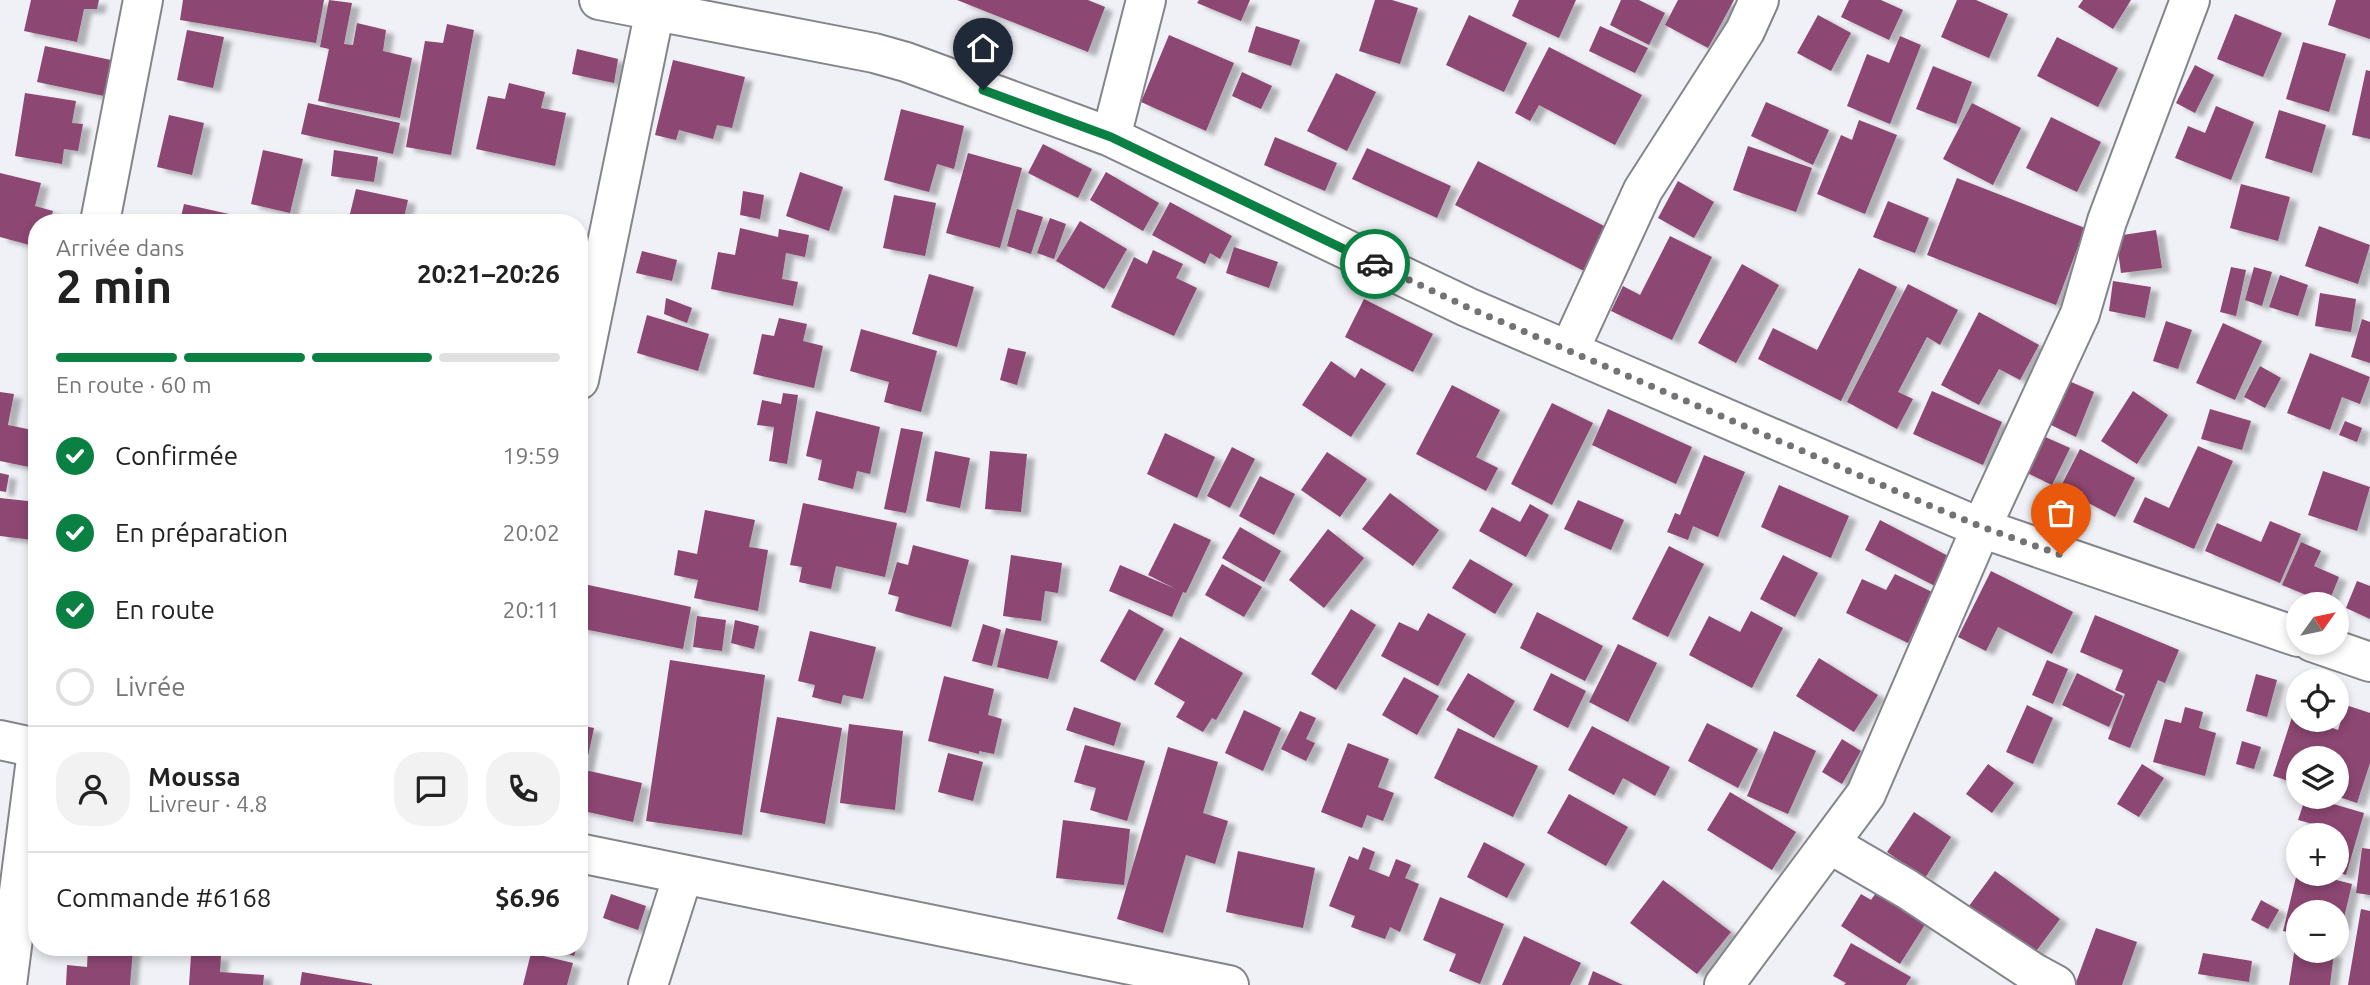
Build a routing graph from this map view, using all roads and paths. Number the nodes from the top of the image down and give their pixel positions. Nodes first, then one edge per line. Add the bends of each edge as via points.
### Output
1 (143, 0) edge
2 (599, 0) edge
3 (1146, 0) edge
4 (1759, 0) edge
5 (2190, 0) edge
6 (656, 5) edge
7 (1111, 137) junction
8 (102, 214) edge
9 (588, 336) edge
10 (1569, 351) junction
11 (1982, 527) junction
12 (2286, 633) edge
13 (2349, 655) edge
14 (2370, 662) edge
15 (0, 740) edge
16 (28, 747) edge
17 (28, 820) edge
18 (1830, 844) junction
19 (588, 855) edge
20 (683, 875) junction
21 (7, 985) edge
22 (648, 985) edge
23 (1229, 985) edge
24 (1724, 985) edge
25 (2056, 985) edge

1 - 8 street
2 - 6 street
3 - 7 street
4 - 10 street via 1745,31 1643,190
5 - 11 street via 2107,220 2080,314
6 - 7 street via 906,62
6 - 9 street
7 - 10 street
10 - 11 street
11 - 12 street
11 - 18 street via 1867,794
13 - 14 street
15 - 16 street
17 - 21 street
18 - 24 street
18 - 25 street
19 - 20 street
20 - 22 street
20 - 23 street

